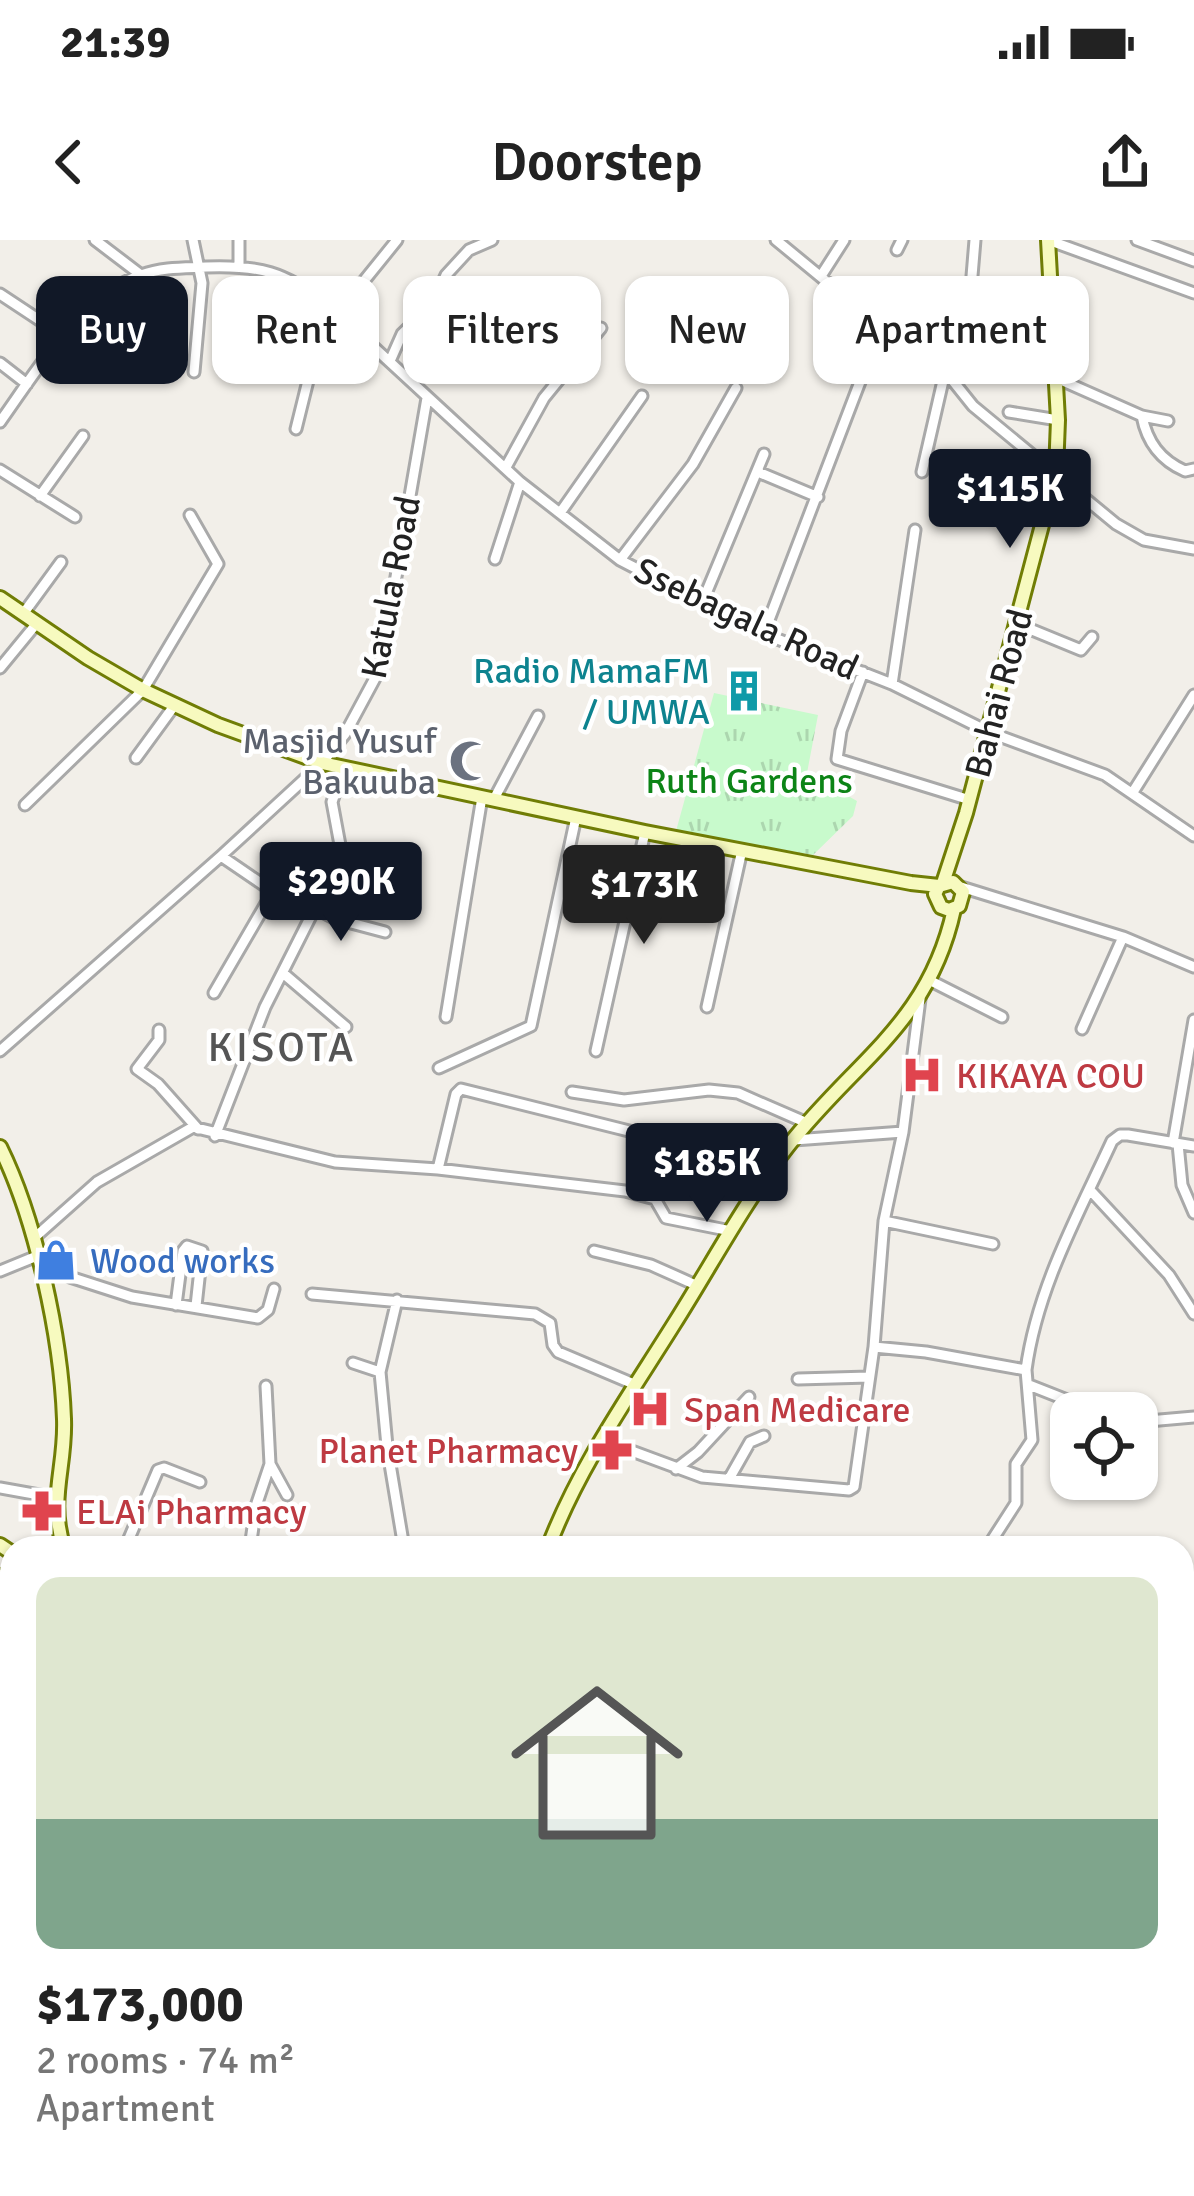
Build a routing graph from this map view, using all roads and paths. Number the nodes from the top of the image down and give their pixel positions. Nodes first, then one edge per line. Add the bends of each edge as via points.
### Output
1 (95, 240) edge
2 (194, 240) edge
3 (238, 240) edge
4 (397, 240) edge
5 (492, 240) edge
6 (776, 240) edge
7 (844, 240) edge
8 (975, 240) edge
9 (1048, 240) edge
10 (1137, 240) edge
11 (1194, 261) edge
12 (238, 265) junction
13 (201, 267) junction
14 (141, 275) joint
15 (285, 276) edge
16 (368, 276) edge
17 (821, 276) joint
18 (972, 276) edge
19 (1051, 276) edge
20 (1194, 292) edge
21 (0, 294) edge
22 (36, 318) edge
23 (379, 352) edge
24 (390, 362) junction
25 (0, 363) edge
26 (194, 372) dead end
27 (36, 373) edge
28 (27, 384) junction
29 (307, 384) edge
30 (555, 384) edge
31 (859, 384) edge
32 (942, 384) edge
33 (955, 384) edge
34 (1056, 384) edge
35 (1070, 384) edge
36 (736, 388) dead end
37 (642, 396) dead end
38 (427, 398) junction
39 (1010, 412) dead end
40 (1142, 416) junction
41 (1058, 420) junction
42 (1168, 421) dead end
43 (0, 422) edge
44 (296, 429) dead end
45 (83, 436) dead end
46 (764, 454) dead end
47 (506, 467) junction
48 (1194, 469) edge
49 (0, 470) edge
50 (758, 472) junction
51 (922, 472) dead end
52 (1056, 472) junction
53 (520, 482) junction
54 (40, 496) junction
55 (818, 496) junction
56 (560, 513) junction
57 (190, 514) dead end
58 (75, 517) dead end
59 (915, 530) dead end
60 (1194, 549) edge
61 (496, 559) dead end
62 (620, 560) junction
63 (62, 562) dead end
64 (0, 598) edge
65 (702, 603) junction
66 (23, 614) junction
67 (37, 623) junction
68 (1016, 623) junction
69 (764, 633) junction
70 (1092, 637) dead end
71 (0, 668) edge
72 (863, 672) junction
73 (892, 684) junction
74 (143, 690) junction
75 (1194, 694) edge
76 (175, 706) junction
77 (538, 716) dead end
78 (988, 731) junction
79 (136, 758) dead end
80 (322, 763) junction
81 (343, 769) junction
82 (1133, 792) junction
83 (488, 798) junction
84 (970, 800) junction
85 (25, 805) dead end
86 (576, 817) junction
87 (645, 832) junction
88 (1194, 836) edge
89 (742, 850) junction
90 (221, 856) junction
91 (949, 895) junction
92 (315, 908) junction
93 (385, 932) dead end
94 (1123, 937) junction
95 (1194, 967) edge
96 (284, 974) junction
97 (929, 980) junction
98 (214, 993) dead end
99 (920, 999) junction
100 (706, 1007) dead end
101 (446, 1017) dead end
102 (1002, 1017) dead end
103 (1194, 1020) edge
104 (346, 1027) dead end
105 (1082, 1029) dead end
106 (159, 1030) dead end
107 (0, 1052) edge
108 (596, 1052) dead end
109 (439, 1068) dead end
110 (572, 1092) dead end
111 (806, 1124) junction
112 (198, 1129) junction
113 (903, 1132) junction
114 (215, 1136) junction
115 (793, 1140) junction
116 (1176, 1144) junction
117 (1194, 1146) edge
118 (0, 1147) edge
119 (773, 1167) junction
120 (437, 1168) junction
121 (1090, 1190) junction
122 (1194, 1214) edge
123 (884, 1221) junction
124 (731, 1231) junction
125 (34, 1238) junction
126 (993, 1244) dead end
127 (594, 1251) dead end
128 (38, 1258) junction
129 (0, 1271) edge
130 (698, 1286) junction
131 (274, 1289) dead end
132 (312, 1294) dead end
133 (397, 1300) junction
134 (176, 1305) junction
135 (196, 1306) junction
136 (1194, 1313) edge
137 (874, 1347) junction
138 (353, 1363) dead end
139 (1026, 1370) junction
140 (380, 1372) junction
141 (869, 1377) junction
142 (797, 1379) dead end
143 (1029, 1384) junction
144 (266, 1385) dead end
145 (636, 1385) junction
146 (1050, 1393) edge
147 (749, 1396) dead end
148 (1194, 1417) edge
149 (1158, 1420) edge
150 (764, 1436) dead end
151 (602, 1440) junction
152 (270, 1464) junction
153 (676, 1469) junction
154 (729, 1479) junction
155 (200, 1481) dead end
156 (0, 1488) edge
157 (287, 1495) dead end
158 (56, 1498) junction
159 (61, 1536) edge
160 (130, 1536) edge
161 (252, 1536) edge
162 (402, 1536) edge
163 (553, 1536) edge
164 (995, 1536) edge

1 - 14 street
2 - 13 street
3 - 12 street
4 - 16 street
5 - 24 street via 446,275
6 - 17 street
7 - 17 street
8 - 18 street
9 - 19 street, Bahai Road
9 - 20 street
10 - 11 street
12 - 13 street, Ssebagala Road
12 - 15 street, Ssebagala Road
13 - 14 street, Ssebagala Road
13 - 26 street
21 - 22 street
23 - 24 street, Ssebagala Road
24 - 38 street, Ssebagala Road
25 - 28 street
27 - 28 street, Ssebagala Road
28 - 43 street, Ssebagala Road
29 - 44 street
30 - 47 street
31 - 55 street
32 - 51 street
33 - 52 street
34 - 41 street, Bahai Road
35 - 40 street
36 - 62 street via 693,464
37 - 56 street
38 - 47 street, Ssebagala Road
38 - 80 street, Katula Road via 380,669
39 - 41 street
40 - 42 street
40 - 48 street via 1146,439 1163,458
41 - 52 street, Bahai Road
45 - 54 street
46 - 50 street
47 - 53 street, Ssebagala Road
49 - 54 street
50 - 55 street
50 - 65 street
52 - 60 street via 1140,538
52 - 68 street, Bahai Road
53 - 56 street, Ssebagala Road
53 - 61 street
54 - 58 street
55 - 69 street
56 - 62 street, Ssebagala Road
57 - 74 street via 218,564
59 - 73 street
62 - 65 street, Ssebagala Road
63 - 66 street
64 - 66 street
65 - 69 street, Ssebagala Road
66 - 67 street
67 - 71 street
67 - 74 street
68 - 70 street via 1082,650
68 - 78 street, Bahai Road
69 - 72 street, Ssebagala Road
72 - 73 street, Ssebagala Road
72 - 84 street via 837,759
73 - 78 street, Ssebagala Road
74 - 76 street
74 - 85 street
75 - 82 street
76 - 79 street
76 - 80 street
77 - 83 street
78 - 82 street, Ssebagala Road
78 - 84 street, Bahai Road
80 - 81 street
80 - 90 street, Katula Road
81 - 83 street
81 - 92 street via 332,802 340,845
82 - 88 street, Ssebagala Road
83 - 86 street
83 - 101 street
84 - 91 street, Bahai Road
86 - 87 street
86 - 109 street via 531,1026
87 - 89 street
87 - 108 street
89 - 91 street
89 - 100 street
90 - 98 street via 271,896
90 - 107 street, Katula Road
91 - 94 street via 987,895
91 - 97 street, Bahai Road
92 - 93 street
92 - 96 street
94 - 95 street
94 - 105 street
96 - 104 street
96 - 114 street
97 - 99 street, Bahai Road
97 - 102 street
99 - 111 street, Bahai Road
99 - 113 street
103 - 116 street
106 - 112 street via 137,1069
110 - 111 street via 624,1100 738,1093
111 - 115 street, Bahai Road
112 - 114 street
112 - 125 street via 185,1128 108,1174
113 - 115 street
113 - 123 street
114 - 120 street via 335,1162
115 - 119 street, Bahai Road
116 - 117 street
116 - 121 street via 1116,1137
116 - 122 street
118 - 125 street
119 - 120 street via 461,1089
119 - 124 street, Bahai Road
120 - 124 street via 637,1193 655,1199 666,1218
121 - 136 street via 1169,1274
121 - 139 street via 1061,1250
123 - 126 street
123 - 137 street
124 - 130 street, Bahai Road
125 - 128 street
127 - 130 street
128 - 129 street
128 - 134 street via 112,1292
128 - 158 street via 65,1423
130 - 145 street, Bahai Road
131 - 135 street via 258,1318
132 - 133 street
133 - 140 street
133 - 145 street via 541,1316 558,1352
134 - 135 street
134 - 135 street via 188,1246 202,1251
137 - 139 street
137 - 141 street
138 - 140 street
139 - 143 street
140 - 162 street
141 - 142 street
141 - 154 street via 852,1489
143 - 146 street
143 - 164 street via 1032,1440 1016,1464 1016,1503
144 - 152 street
145 - 151 street, Bahai Road
147 - 153 street
148 - 149 street
150 - 154 street via 750,1442
151 - 153 street
151 - 163 street, Bahai Road
152 - 157 street
152 - 161 street
153 - 154 street
155 - 160 street via 158,1470
156 - 158 street
158 - 159 street

